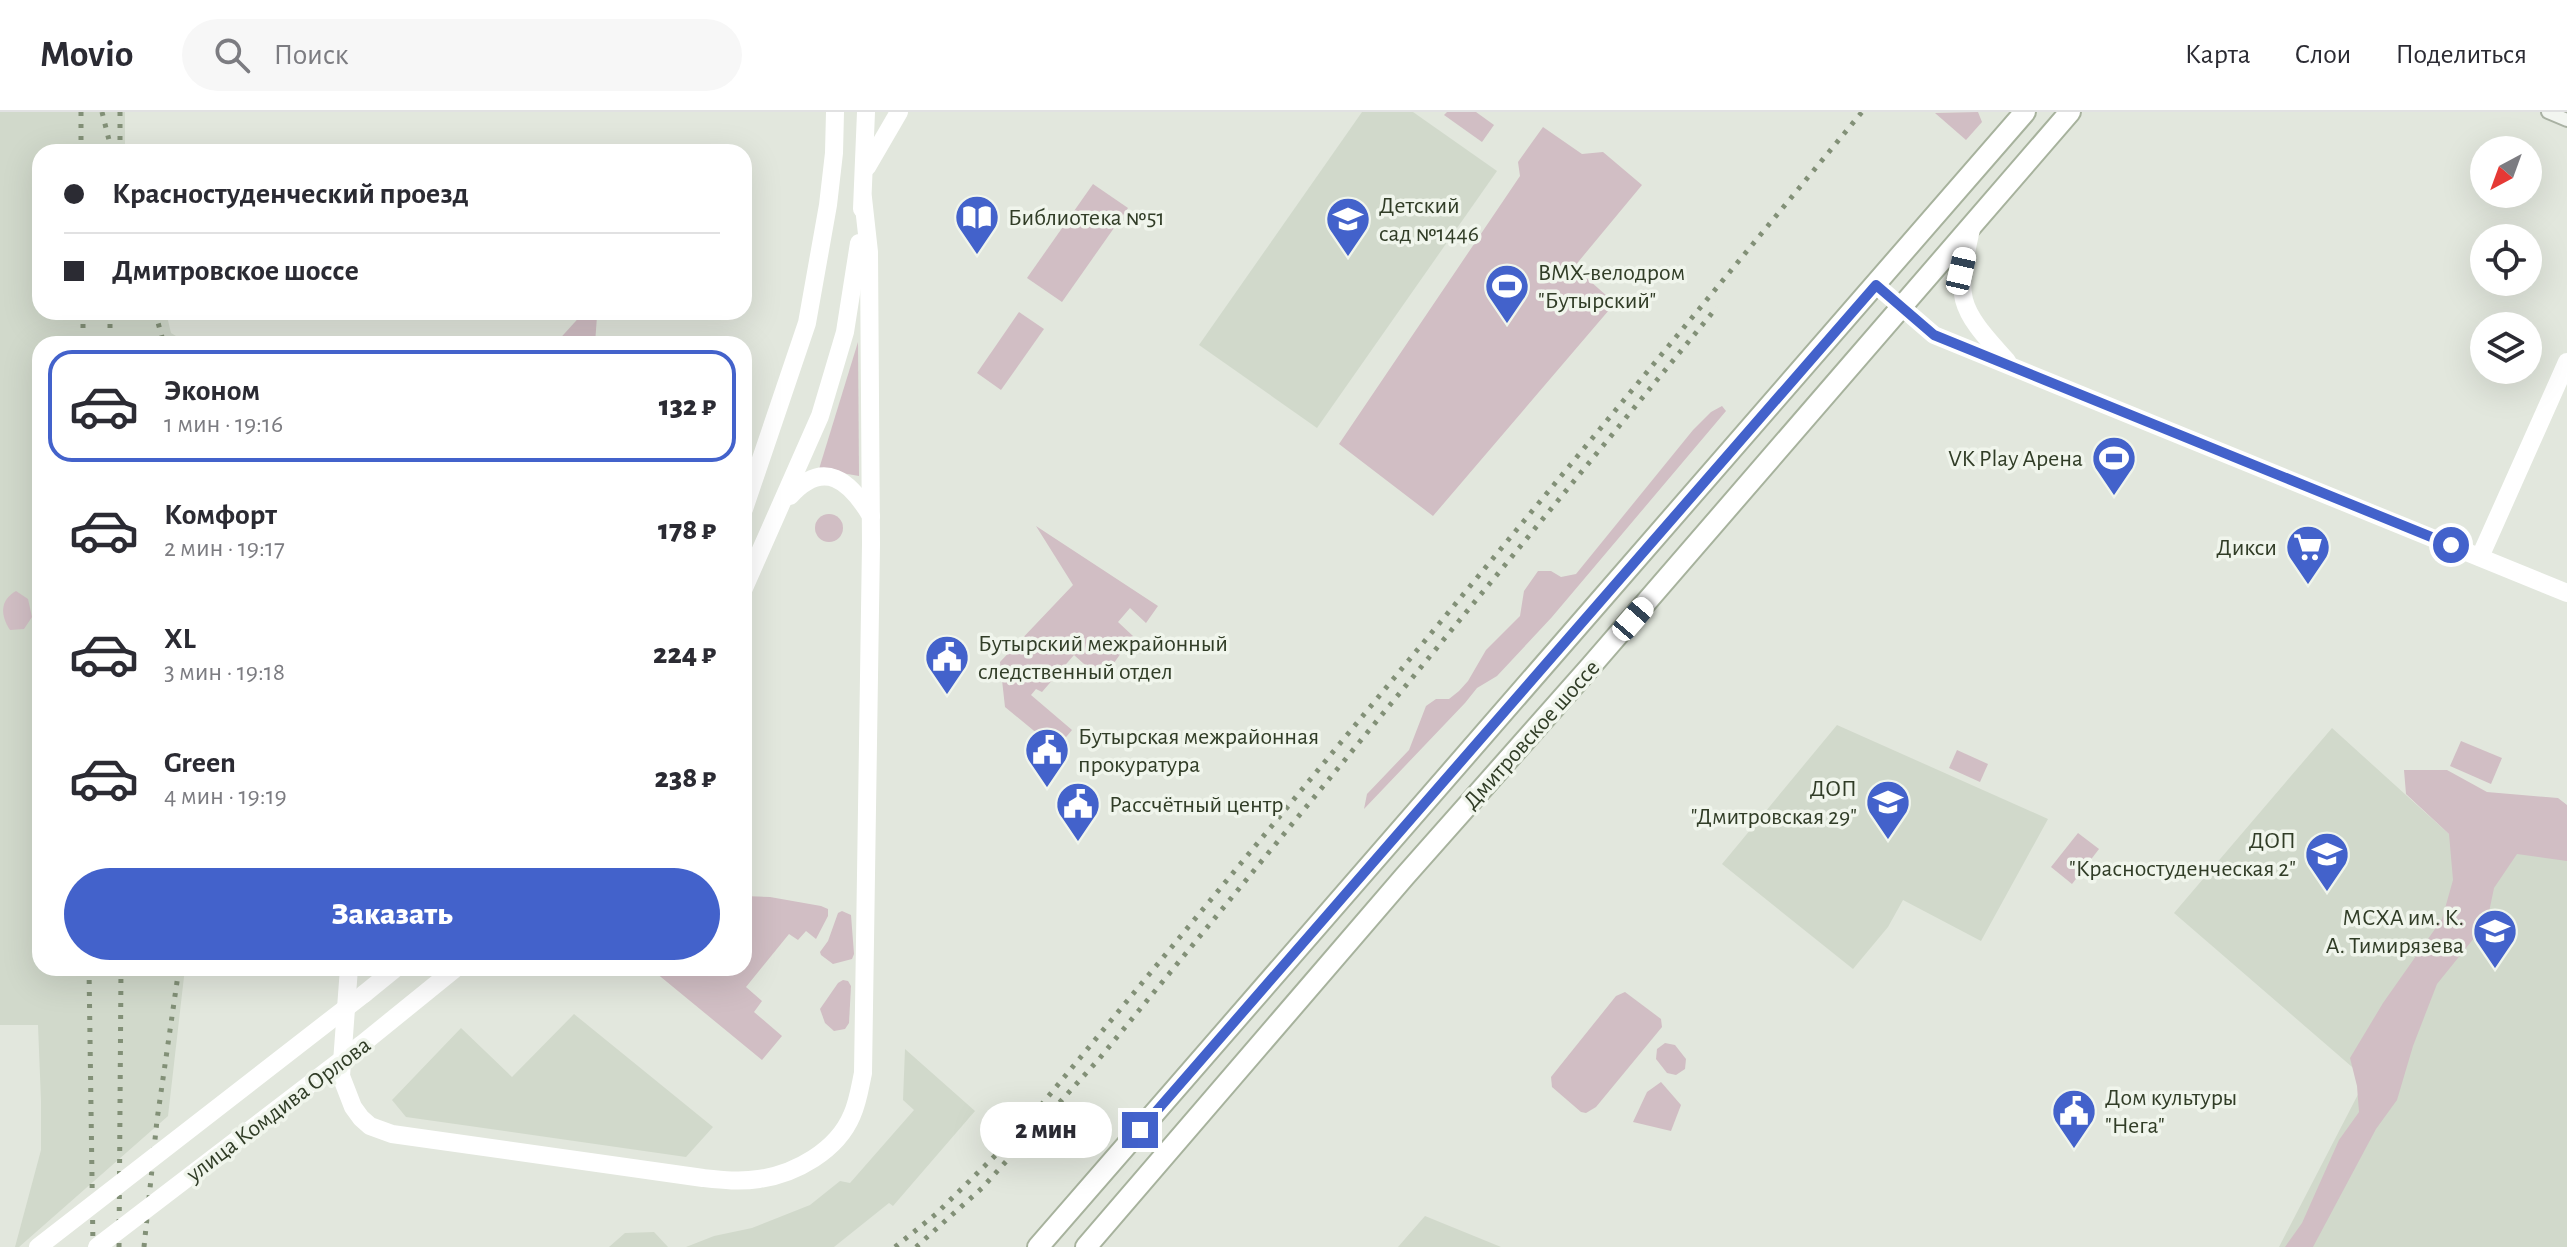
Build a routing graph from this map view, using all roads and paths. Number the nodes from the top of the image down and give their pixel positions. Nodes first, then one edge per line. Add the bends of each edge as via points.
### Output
1 (2025, 112) edge
2 (2070, 112) edge
3 (2548, 112) edge
4 (898, 114) edge
5 (835, 119) edge
6 (866, 120) edge
7 (2567, 120) edge
8 (865, 173) junction
9 (863, 198) junction
10 (1972, 225) junction
11 (1876, 285) junction
12 (1903, 308) junction
13 (2567, 362) edge
14 (2012, 366) junction
15 (752, 485) edge
16 (782, 504) junction
17 (871, 517) junction
18 (2480, 557) junction
19 (752, 570) edge
20 (2567, 593) edge
21 (348, 976) edge
22 (386, 976) edge
23 (446, 976) edge
24 (38, 1247) edge
25 (97, 1247) edge
26 (1038, 1247) edge
27 (1086, 1247) edge

1 - 11 main road, Дмитровское шоссе
2 - 10 main road, Дмитровское шоссе
3 - 7 street
4 - 6 street
4 - 8 street
5 - 6 street
5 - 15 street via 828,205 807,323
6 - 8 street
8 - 9 street
9 - 16 street via 845,332 820,416
9 - 17 street via 869,252
10 - 12 main road, Дмитровское шоссе
10 - 14 street via 1961,271 1963,300 1976,326
11 - 12 street
11 - 26 main road, Дмитровское шоссе
12 - 14 street via 1934,335
12 - 27 main road, Дмитровское шоссе
13 - 18 street
14 - 18 street
16 - 17 street via 806,479 832,477 854,491
16 - 19 street
17 - 21 street via 863,1073 852,1115 823,1152 786,1173 738,1181 392,1134 370,1126 353,1107 341,1076
18 - 20 street
22 - 24 street, улица Комдива Орлова, bridge
23 - 25 street, улица Комдива Орлова, bridge

